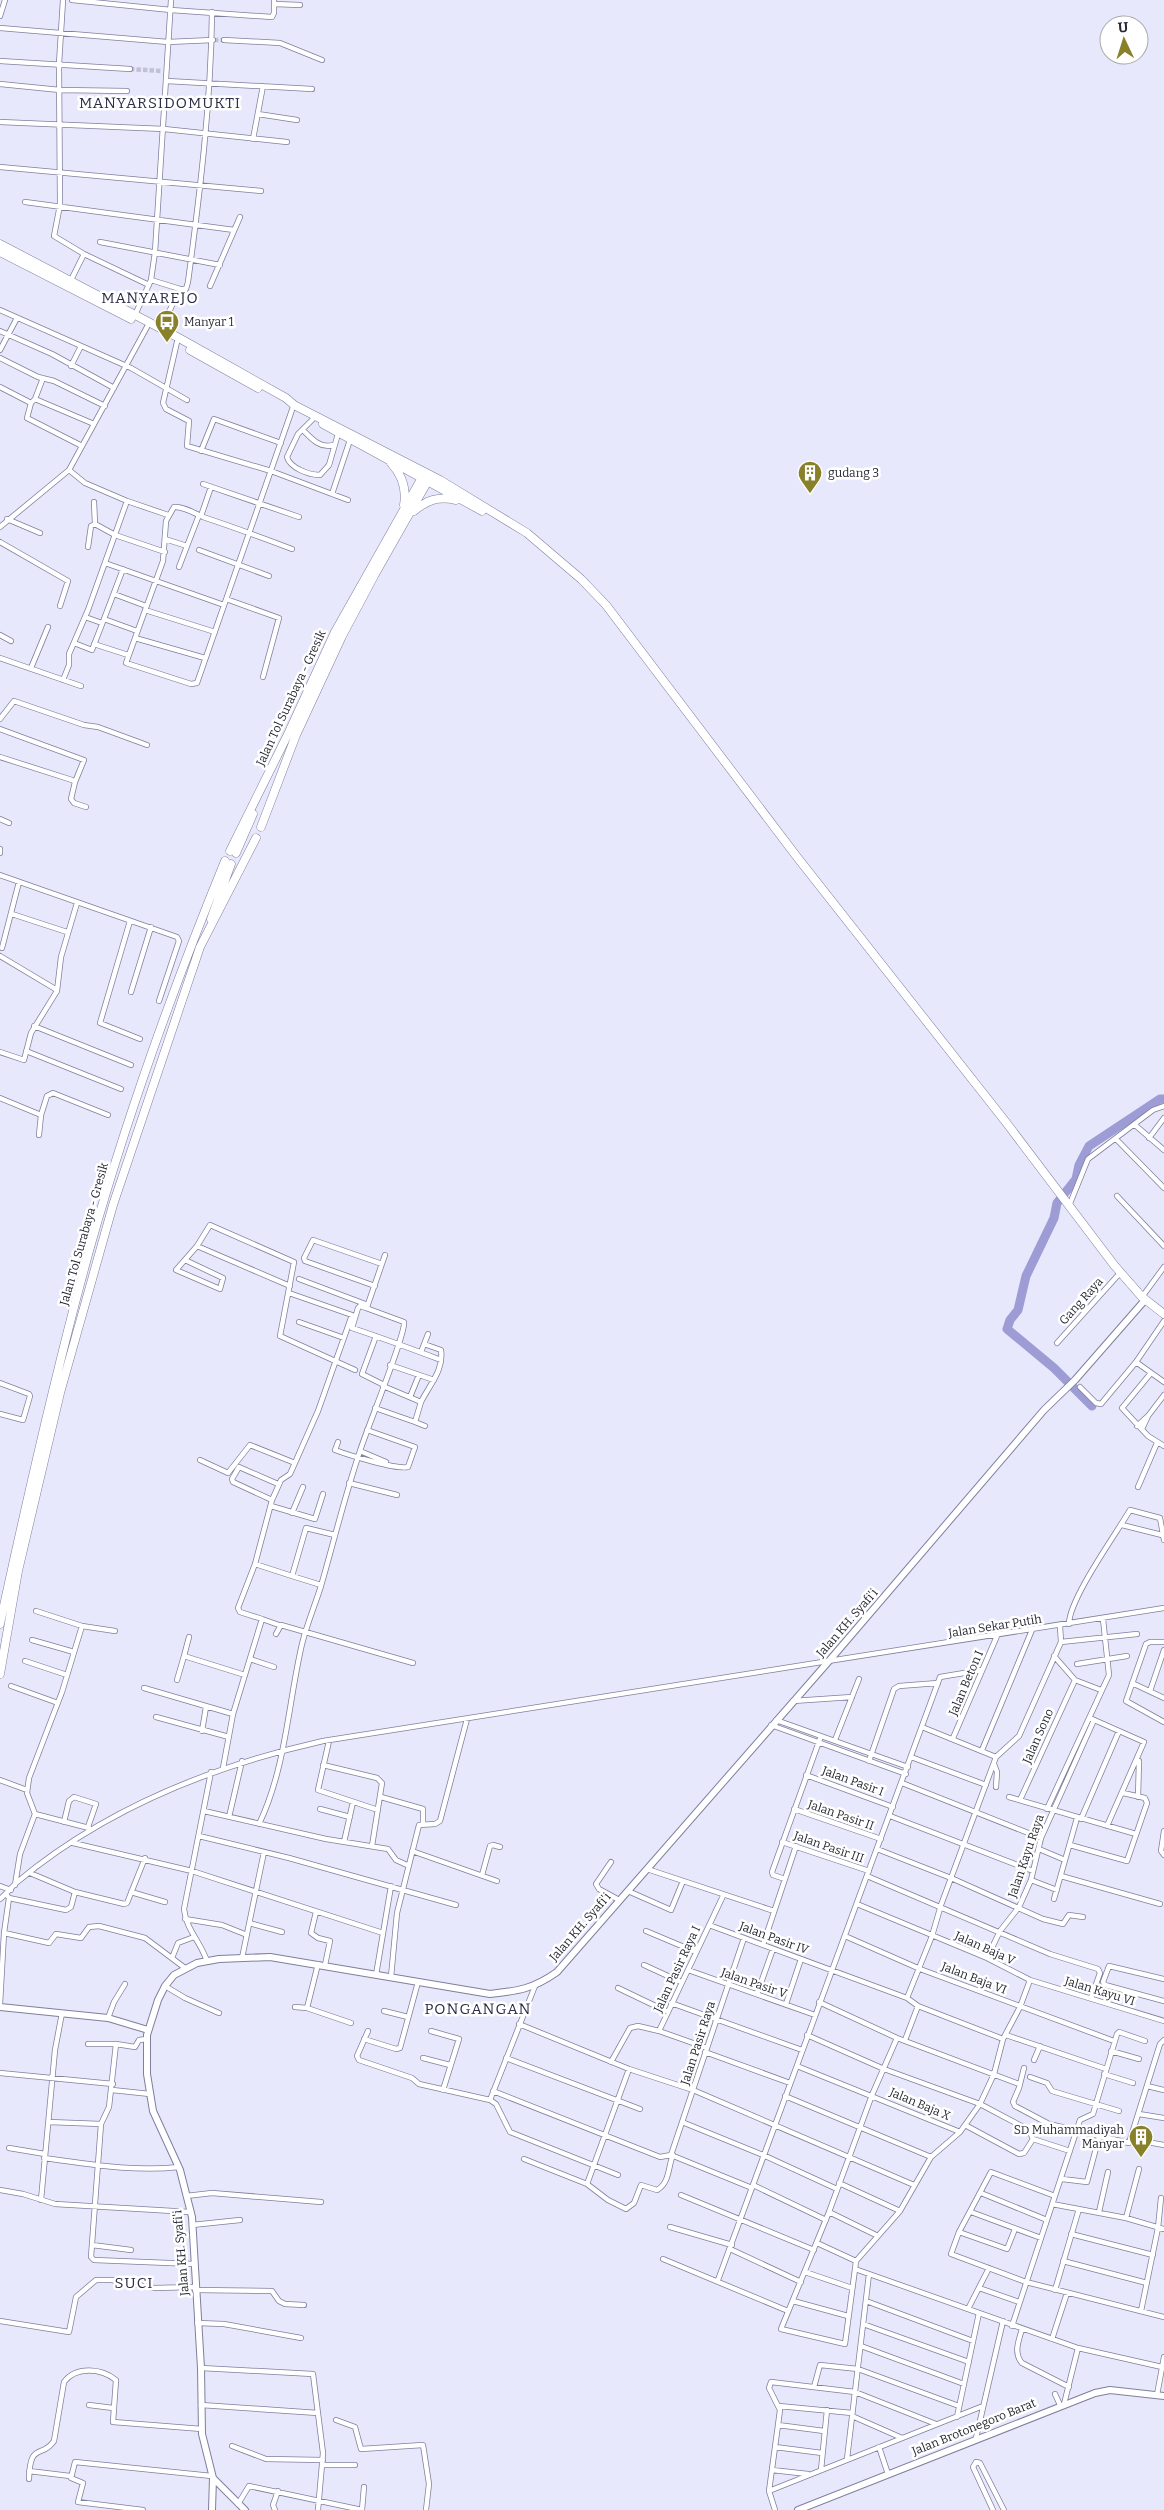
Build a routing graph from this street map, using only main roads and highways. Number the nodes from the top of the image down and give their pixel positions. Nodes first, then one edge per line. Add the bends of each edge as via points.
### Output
1 (0, 244) edge
2 (1, 255) edge
3 (388, 459) junction
4 (426, 477) junction
5 (465, 502) junction
6 (406, 514) junction
7 (532, 538) junction
8 (296, 735) junction
9 (261, 827) dead end
10 (256, 838) dead end
11 (200, 947) junction
12 (1143, 1298) junction
13 (1164, 1314) edge
14 (0, 1624) edge
15 (0, 1674) edge
16 (0, 2005) edge
17 (148, 2030) junction
18 (1161, 2395) edge
19 (213, 2477) junction
20 (212, 2510) edge
21 (245, 2510) edge
22 (798, 2510) edge

1 - 4 highway via 72,279
2 - 3 highway via 177,342
3 - 4 highway
3 - 6 highway via 399,472 404,486
4 - 5 highway
4 - 6 highway, Jalan Tol Surabaya - Gresik
4 - 7 highway
5 - 6 highway via 449,498 430,500
5 - 7 highway
6 - 8 highway, Jalan Tol Surabaya - Gresik
6 - 8 highway, Jalan Tol Surabaya - Gresik via 375,557 334,632 233,852
7 - 12 highway via 582,579 606,605 797,857 1120,1273
8 - 9 highway, Jalan Tol Surabaya - Gresik
10 - 11 highway, Jalan Tol Surabaya - Gresik
11 - 14 highway, Jalan Tol Surabaya - Gresik via 228,863 161,1029 89,1250 52,1390
11 - 15 highway, Jalan Tol Surabaya - Gresik via 113,1205 60,1393 18,1571
12 - 13 highway
12 - 17 main road, Jalan KH. Syafi'i via 557,1972 535,1986 490,1994 270,1957 207,1961 174,1975 165,1986
16 - 17 main road via 108,2018
17 - 19 main road, Jalan KH. Syafi'i via 147,2074 153,2110 179,2167 192,2224 202,2429
18 - 22 main road, Jalan Brotonegoro Barat via 1110,2390 1062,2405
19 - 20 main road, Jalan KH. Syafi'i
19 - 21 main road

